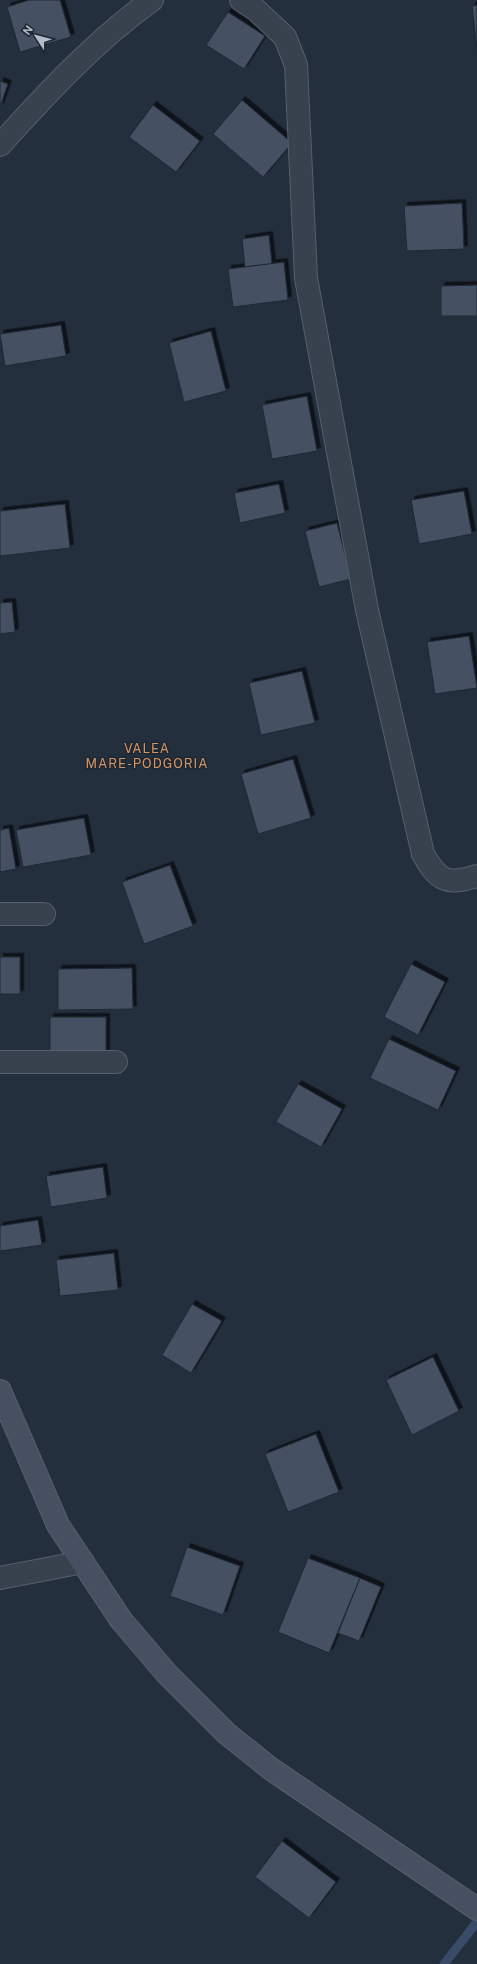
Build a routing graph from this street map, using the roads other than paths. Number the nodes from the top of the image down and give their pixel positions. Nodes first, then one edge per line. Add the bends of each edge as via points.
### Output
1 (152, 0) edge
2 (241, 0) edge
3 (0, 145) edge
4 (477, 876) edge
5 (0, 914) edge
6 (44, 914) dead end
7 (0, 1062) edge
8 (116, 1062) dead end
9 (0, 1391) edge
10 (83, 1562) junction
11 (0, 1578) edge
12 (477, 1909) edge

1 - 3 street via 129,16 59,80
2 - 4 street via 256,10 285,38 296,66 306,278 367,610 423,854 432,869 444,880 459,882
5 - 6 street
7 - 8 street
9 - 10 main road via 58,1525
10 - 11 street
10 - 12 main road via 122,1620 167,1674 226,1733 271,1769

